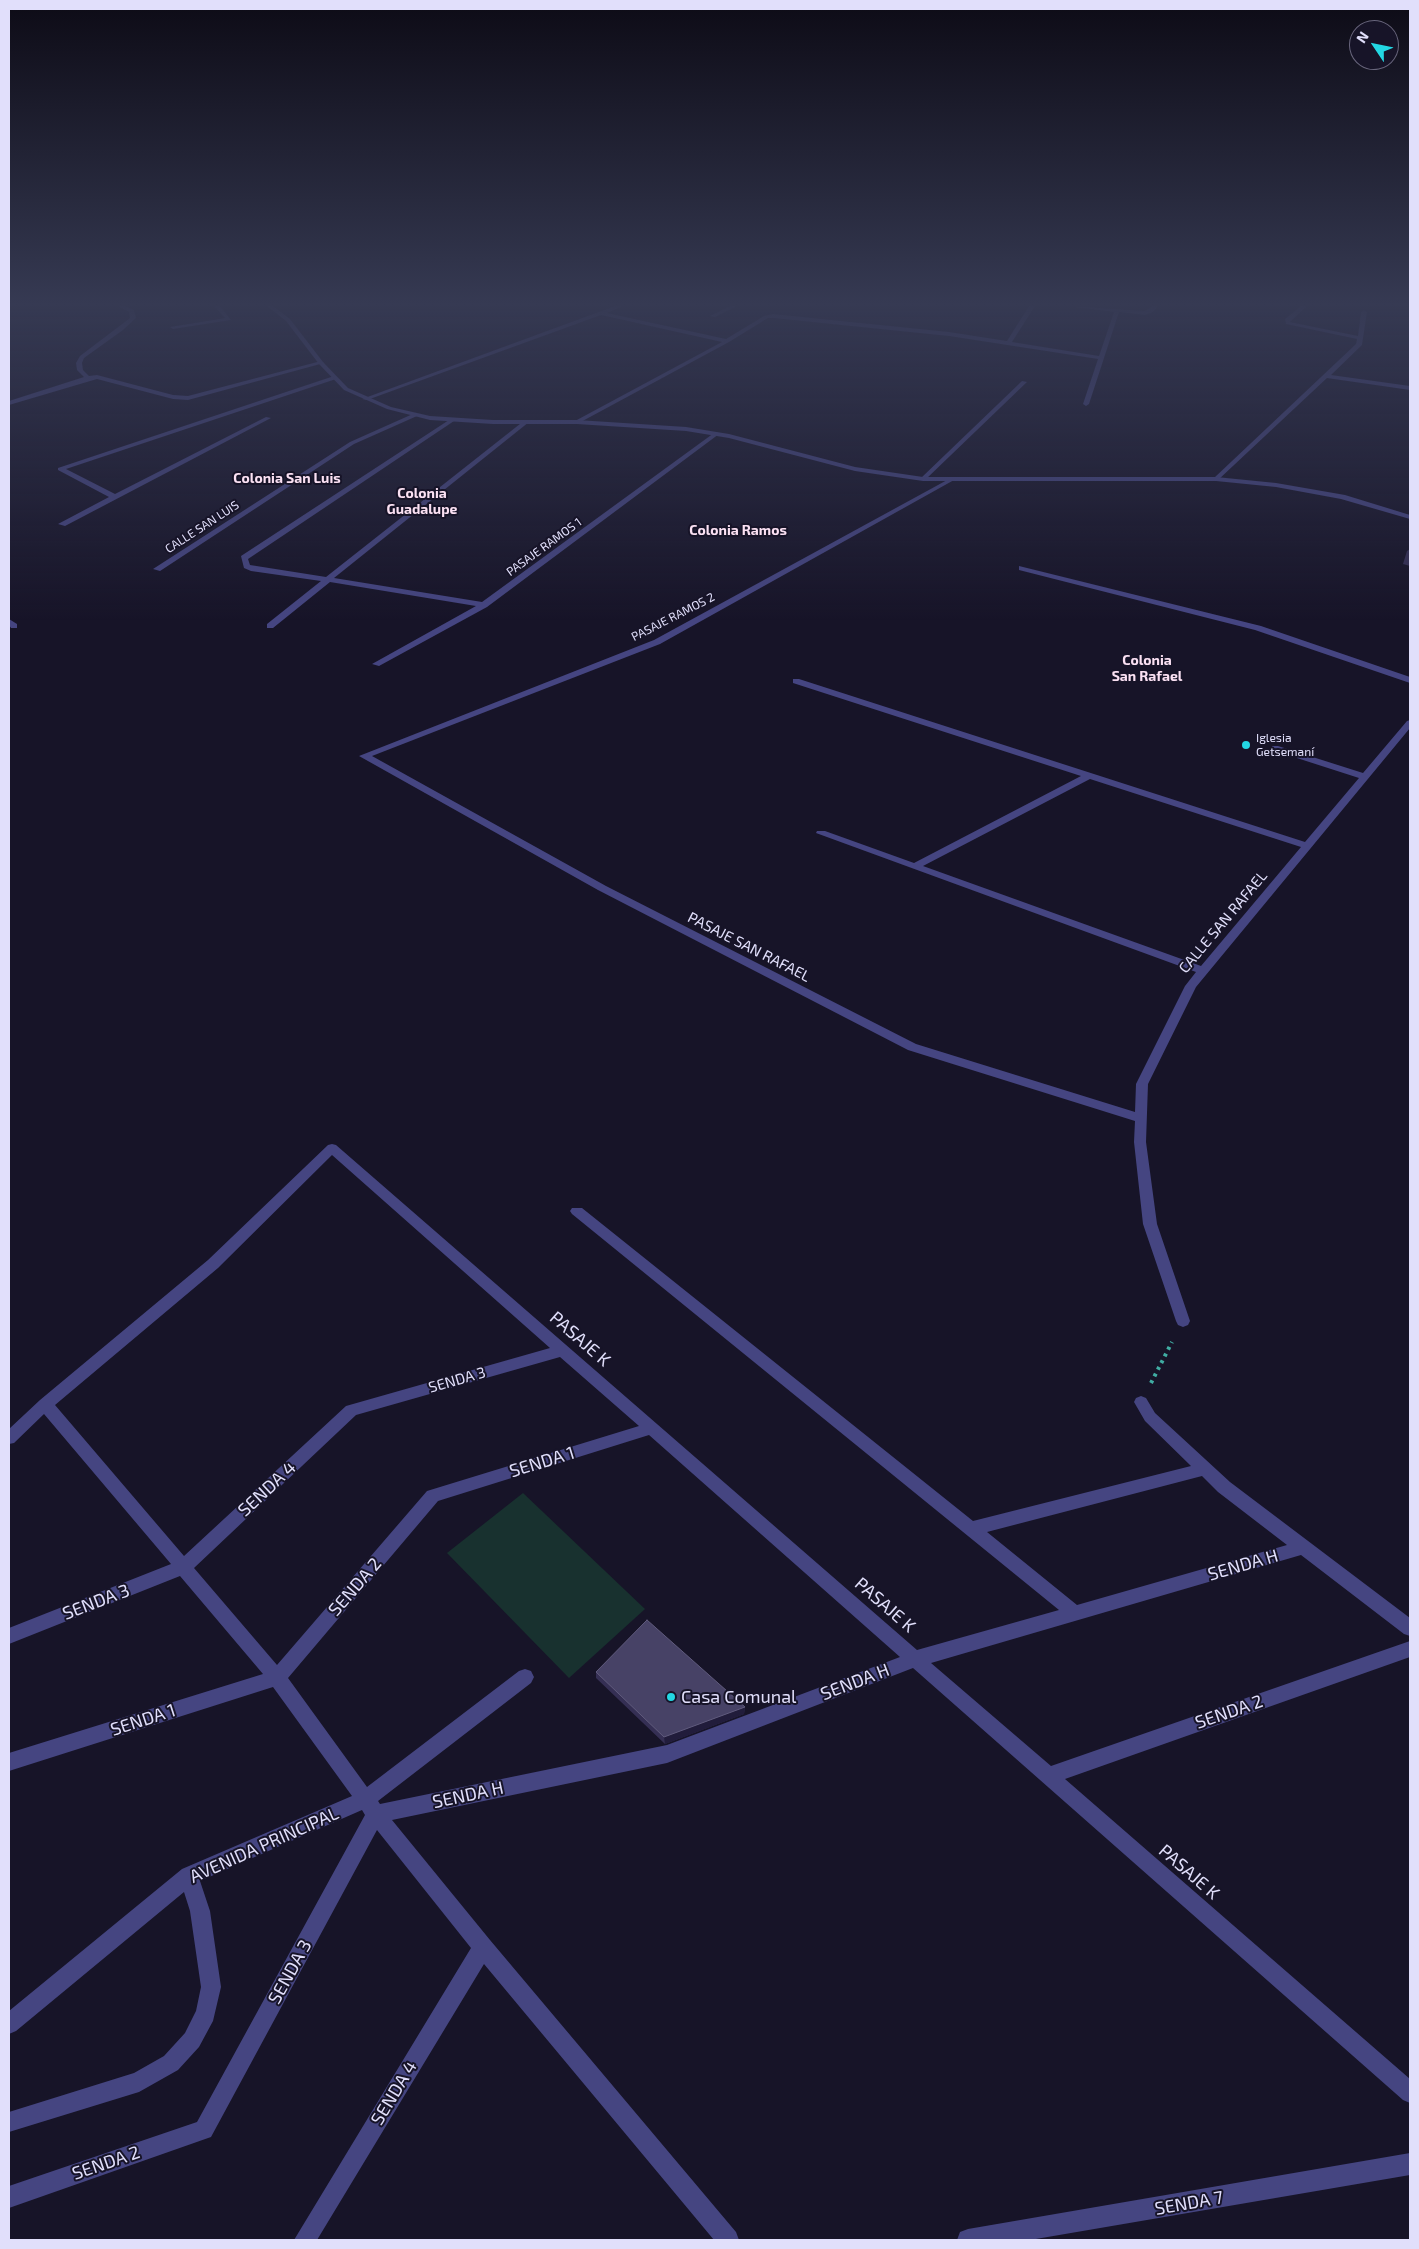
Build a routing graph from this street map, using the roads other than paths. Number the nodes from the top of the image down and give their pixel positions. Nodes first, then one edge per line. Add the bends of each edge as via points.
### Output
1 (236, 411) edge
2 (402, 411) edge
3 (598, 411) edge
4 (994, 411) edge
5 (1289, 411) edge
6 (261, 414) dead end
7 (415, 415) junction
8 (451, 421) junction
9 (526, 421) junction
10 (578, 422) junction
11 (716, 434) junction
12 (1216, 478) junction
13 (922, 479) junction
14 (951, 480) junction
15 (115, 497) junction
16 (1410, 517) edge
17 (62, 524) dead end
18 (1022, 568) dead end
19 (157, 569) dead end
20 (328, 580) junction
21 (484, 605) junction
22 (270, 626) dead end
23 (376, 664) dead end
24 (1410, 680) edge
25 (796, 681) dead end
26 (1410, 723) edge
27 (1275, 748) dead end
28 (364, 756) joint
29 (1088, 776) junction
30 (1366, 777) junction
31 (821, 833) dead end
32 (1307, 846) junction
33 (914, 867) junction
34 (1203, 971) junction
35 (1140, 1118) junction
36 (577, 1211) dead end
37 (1183, 1321) road end
38 (563, 1350) junction
39 (1141, 1402) road end
40 (45, 1404) junction
41 (351, 1410) joint
42 (652, 1428) junction
43 (9, 1438) edge
44 (1205, 1469) junction
45 (433, 1496) joint
46 (970, 1529) junction
47 (1304, 1547) junction
48 (183, 1568) junction
49 (1075, 1613) junction
50 (1410, 1628) edge
51 (9, 1636) edge
52 (1410, 1649) edge
53 (916, 1659) junction
54 (525, 1677) dead end
55 (277, 1678) junction
56 (9, 1762) edge
57 (1049, 1776) junction
58 (371, 1807) junction
59 (189, 1876) junction
60 (483, 1947) junction
61 (9, 2024) edge
62 (1410, 2093) edge
63 (9, 2122) edge
64 (204, 2130) joint
65 (1410, 2164) edge
66 (9, 2196) edge
67 (305, 2240) edge
68 (728, 2240) edge
69 (968, 2240) edge

1 - 15 street via 60,470
2 - 7 street
3 - 10 street
4 - 13 street
5 - 12 street
6 - 15 street via 268,418
7 - 8 street
7 - 19 street, CALLE SAN LUIS via 352,442
8 - 9 street
8 - 20 street via 244,558 244,562 254,569
9 - 10 street
9 - 20 street
10 - 11 street
11 - 13 street via 855,469
11 - 21 street, PASAJE RAMOS 1
12 - 14 street
12 - 16 street via 1342,497
13 - 14 street
14 - 28 street, PASAJE RAMOS 2 via 657,642
15 - 17 street
18 - 24 street via 1258,628
20 - 21 street
20 - 22 street
21 - 23 street, PASAJE RAMOS 1
25 - 29 street
26 - 30 street, CALLE SAN RAFAEL
27 - 30 street
28 - 35 street, PASAJE SAN RAFAEL via 602,888 912,1047
29 - 32 street
29 - 33 street
30 - 32 street, CALLE SAN RAFAEL
31 - 33 street
32 - 34 street, CALLE SAN RAFAEL
33 - 34 street
34 - 35 street, CALLE SAN RAFAEL via 1191,986 1142,1084
35 - 37 street, CALLE SAN RAFAEL via 1150,1224
36 - 46 street
38 - 40 street, PASAJE K via 332,1148 213,1264
38 - 41 street, SENDA 3
38 - 42 street, PASAJE K
39 - 44 street via 1150,1418
40 - 43 street
40 - 48 street
41 - 48 street, SENDA 4
42 - 45 street, SENDA 1
42 - 53 street, PASAJE K
44 - 46 street
44 - 47 street
45 - 55 street, SENDA 2
46 - 49 street
47 - 49 street, SENDA H
47 - 50 street
48 - 51 street, SENDA 3
48 - 55 street
49 - 53 street, SENDA H
52 - 57 street, SENDA 2
53 - 57 street, PASAJE K
53 - 58 street, SENDA H via 667,1754
54 - 58 street, AVENIDA PRINCIPAL
55 - 56 street, SENDA 1
55 - 58 street
57 - 62 street, PASAJE K
58 - 59 street, AVENIDA PRINCIPAL
58 - 60 street
58 - 64 street, SENDA 3
59 - 61 street, AVENIDA PRINCIPAL
59 - 63 street via 200,1911 211,1987 206,2014 192,2040 170,2063 139,2082
60 - 67 street, SENDA 4
60 - 68 street
64 - 66 street, SENDA 2
65 - 69 street, SENDA 7

